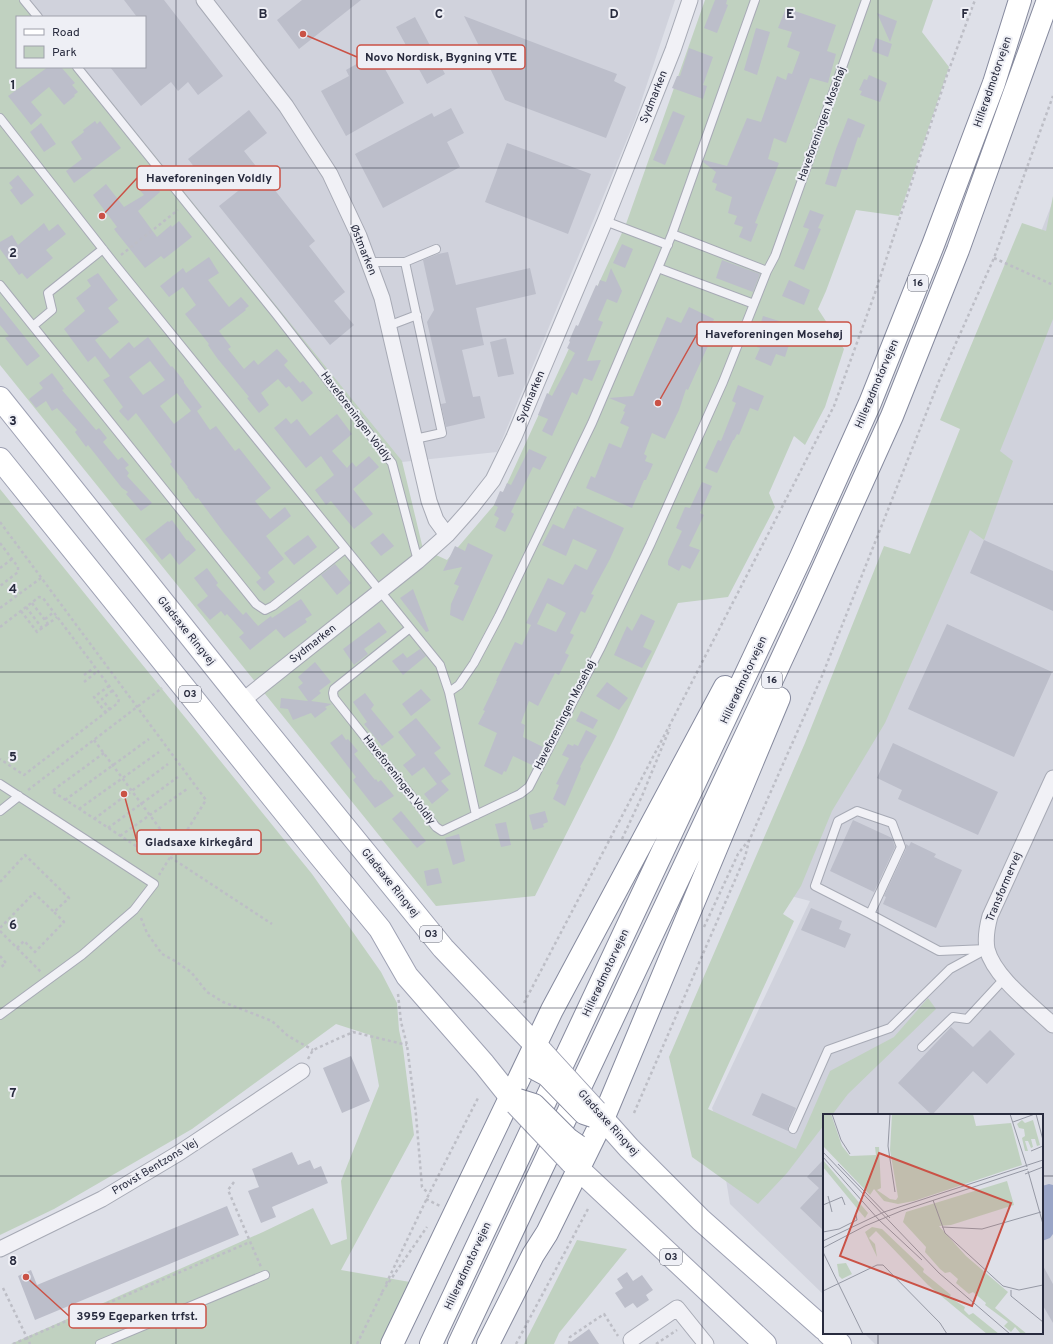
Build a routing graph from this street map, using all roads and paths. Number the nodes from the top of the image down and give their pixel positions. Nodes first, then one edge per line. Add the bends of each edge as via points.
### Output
1 (24, 0) edge
2 (204, 0) edge
3 (690, 0) edge
4 (755, 0) edge
5 (866, 0) edge
6 (975, 0) edge
7 (1020, 0) edge
8 (1048, 0) edge
9 (37, 16) edge
10 (78, 68) edge
11 (1053, 96) edge
12 (0, 118) edge
13 (187, 203) junction
14 (606, 221) junction
15 (672, 234) junction
16 (668, 245) junction
17 (103, 249) junction
18 (436, 249) dead end
19 (994, 258) junction
20 (113, 262) junction
21 (369, 262) junction
22 (405, 262) junction
23 (658, 268) junction
24 (767, 270) junction
25 (0, 284) edge
26 (1053, 285) edge
27 (754, 304) junction
28 (417, 315) junction
29 (33, 326) junction
30 (388, 326) junction
31 (0, 398) edge
32 (415, 439) junction
33 (0, 459) edge
34 (0, 522) edge
35 (447, 535) junction
36 (1, 545) edge
37 (345, 549) junction
38 (12, 559) junction
39 (800, 559) junction
40 (418, 561) junction
41 (0, 568) edge
42 (41, 578) junction
43 (0, 586) edge
44 (380, 591) junction
45 (808, 602) junction
46 (32, 603) junction
47 (26, 607) junction
48 (0, 608) edge
49 (21, 611) junction
50 (54, 612) junction
51 (57, 616) junction
52 (44, 619) junction
53 (48, 624) junction
54 (0, 627) edge
55 (42, 628) junction
56 (410, 628) junction
57 (95, 667) junction
58 (98, 671) junction
59 (84, 675) dead end
60 (84, 682) dead end
61 (166, 685) dead end
62 (109, 686) junction
63 (113, 690) junction
64 (449, 692) junction
65 (242, 701) junction
66 (137, 708) junction
67 (110, 710) junction
68 (106, 713) junction
69 (149, 739) dead end
70 (94, 740) junction
71 (159, 752) dead end
72 (104, 753) junction
73 (0, 758) edge
74 (113, 764) junction
75 (168, 764) dead end
76 (178, 777) dead end
77 (122, 778) junction
78 (1053, 778) edge
79 (0, 784) edge
80 (187, 789) dead end
81 (132, 791) junction
82 (19, 796) junction
83 (65, 800) junction
84 (142, 803) junction
85 (79, 809) junction
86 (0, 811) edge
87 (150, 815) junction
88 (476, 815) junction
89 (94, 819) junction
90 (108, 828) junction
91 (160, 829) junction
92 (120, 836) junction
93 (175, 848) junction
94 (170, 857) junction
95 (0, 882) edge
96 (154, 884) junction
97 (134, 910) junction
98 (54, 912) junction
99 (870, 914) junction
100 (272, 924) dead end
101 (0, 930) edge
102 (17, 948) junction
103 (987, 949) junction
104 (0, 956) edge
105 (0, 968) edge
106 (1004, 979) junction
107 (49, 980) junction
108 (397, 990) dead end
109 (524, 1003) dead end
110 (0, 1015) edge
111 (1053, 1025) edge
112 (407, 1045) junction
113 (922, 1047) dead end
114 (312, 1050) junction
115 (534, 1058) junction
116 (302, 1072) joint
117 (478, 1098) dead end
118 (515, 1101) junction
119 (634, 1113) dead end
120 (598, 1115) junction
121 (793, 1129) dead end
122 (579, 1156) junction
123 (234, 1182) dead end
124 (429, 1194) junction
125 (426, 1200) junction
126 (440, 1206) dead end
127 (589, 1207) dead end
128 (250, 1242) junction
129 (0, 1249) edge
130 (265, 1274) joint
131 (3, 1288) dead end
132 (688, 1322) junction
133 (823, 1329) edge
134 (829, 1334) edge
135 (26, 1338) junction
136 (625, 1339) joint
137 (13, 1344) edge
138 (30, 1344) edge
139 (100, 1344) edge
140 (357, 1344) edge
141 (392, 1344) edge
142 (431, 1344) edge
143 (459, 1344) edge
144 (488, 1344) edge
145 (516, 1344) edge
146 (569, 1344) edge
147 (656, 1344) edge
148 (706, 1344) edge
149 (765, 1344) edge
150 (840, 1344) edge

1 - 9 lane
2 - 21 street, Østmarken via 286,106 330,174
3 - 14 street, Sydmarken
4 - 15 lane
5 - 24 lane, Haveforeningen Mosehøj via 775,256
6 - 109 path via 834,406
7 - 39 main road, Hillerødmotorvejen / 16 via 994,83 931,252 870,403
8 - 45 main road, 16 via 958,250 892,416
10 - 13 lane, Haveforeningen Voldly
11 - 19 path
12 - 17 lane
13 - 20 path
13 - 40 lane, Haveforeningen Voldly via 392,463
14 - 16 lane
14 - 35 street, Sydmarken via 514,437 493,480
15 - 16 lane
15 - 24 lane
16 - 23 lane
17 - 20 lane
17 - 29 lane via 48,293 52,310
18 - 22 lane
19 - 26 path
19 - 119 path via 939,381 822,676
20 - 37 lane
21 - 22 lane
21 - 30 street, Østmarken via 382,298
22 - 28 lane
23 - 27 lane
23 - 64 lane via 592,423 502,609 474,663 459,685
24 - 27 lane, Haveforeningen Mosehøj
25 - 29 lane
27 - 88 lane, Haveforeningen Mosehøj via 723,382 650,545 600,649 528,787 520,794
28 - 30 lane
28 - 32 lane via 442,433
29 - 37 lane via 256,604 265,610 273,606
30 - 32 street, Østmarken
31 - 65 main road, Gladsaxe Ringvej / O3
32 - 35 street, Østmarken via 429,501 436,520
33 - 118 main road, O3 via 380,929 407,976
34 - 42 path
35 - 40 street, Sydmarken
36 - 38 path
37 - 44 lane
38 - 41 path
38 - 43 path via 18,567 18,572
39 - 115 main road via 761,610 740,659 552,1010
39 - 142 main road, Hillerødmotorvejen / 16
40 - 44 street, Sydmarken
42 - 48 path
42 - 66 path
44 - 56 lane
44 - 65 street, Sydmarken
45 - 120 main road via 784,687
45 - 143 main road, 16
46 - 47 path
46 - 50 path via 39,597 43,598
46 - 52 path
47 - 49 path
47 - 55 path
49 - 54 path
49 - 55 path via 37,632
50 - 51 path
50 - 52 path
51 - 53 path
51 - 57 path
52 - 53 path
53 - 55 path
56 - 64 lane via 440,665
56 - 88 lane, Haveforeningen Voldly via 334,688 334,698 436,827 447,829
57 - 58 path
57 - 59 path
58 - 60 path
58 - 62 path
61 - 66 path
62 - 63 path
62 - 68 path via 94,697
63 - 67 path via 119,699
63 - 67 path via 102,698
64 - 88 lane
65 - 115 main road, Gladsaxe Ringvej / O3
66 - 70 path
66 - 93 path via 206,800
67 - 68 path
68 - 73 path via 24,775
69 - 74 path
70 - 72 path
70 - 82 path
71 - 77 path
72 - 74 path
72 - 83 path via 52,791
74 - 77 path
74 - 83 path
75 - 81 path
76 - 84 path
77 - 81 path
77 - 85 path
78 - 103 street, Transformervej via 990,916 986,932
79 - 82 lane
80 - 87 path
81 - 84 path
81 - 89 path
82 - 86 lane
82 - 96 lane
83 - 85 path
84 - 87 path
84 - 90 path
85 - 89 path
87 - 91 path
87 - 92 path
89 - 90 path
90 - 92 path
91 - 92 path via 136,846
91 - 93 path
93 - 94 path
94 - 96 path
94 - 100 path
95 - 98 path via 25,855 68,898
96 - 97 lane
97 - 107 lane
97 - 114 path via 162,954 191,972 207,992 223,1002 272,1021 288,1036
98 - 101 path via 34,893
98 - 102 path via 64,922 35,952 24,941
99 - 99 lane via 901,847 892,823 857,811 838,821 815,886
99 - 103 lane via 939,951
101 - 102 path
102 - 107 path
103 - 106 street, Transformervej via 996,969
103 - 121 lane via 950,969 890,1028 828,1050
104 - 105 path via 6,963
106 - 111 street, Transformervej
106 - 113 lane via 967,1019 953,1017
107 - 110 lane
108 - 112 path
112 - 114 path via 353,1032
112 - 124 path via 422,1187
114 - 116 path
115 - 118 main road
115 - 120 main road, Gladsaxe Ringvej, bridge via 584,1113
116 - 129 street, Provst Bentzons Vej via 173,1157 102,1199
117 - 124 path
118 - 122 main road, bridge via 534,1105 568,1139
118 - 141 main road
120 - 122 main road
120 - 133 main road, Gladsaxe Ringvej via 701,1220
122 - 144 main road via 547,1233 533,1255
122 - 149 main road, O3
123 - 128 path via 228,1190
124 - 125 path
125 - 126 path
125 - 140 path
127 - 145 path
128 - 130 path
128 - 135 path
130 - 139 lane
131 - 135 path
132 - 136 street via 677,1308
132 - 147 path
132 - 148 street
134 - 150 main road
135 - 137 path
135 - 138 path
136 - 146 path via 604,1314 570,1338

